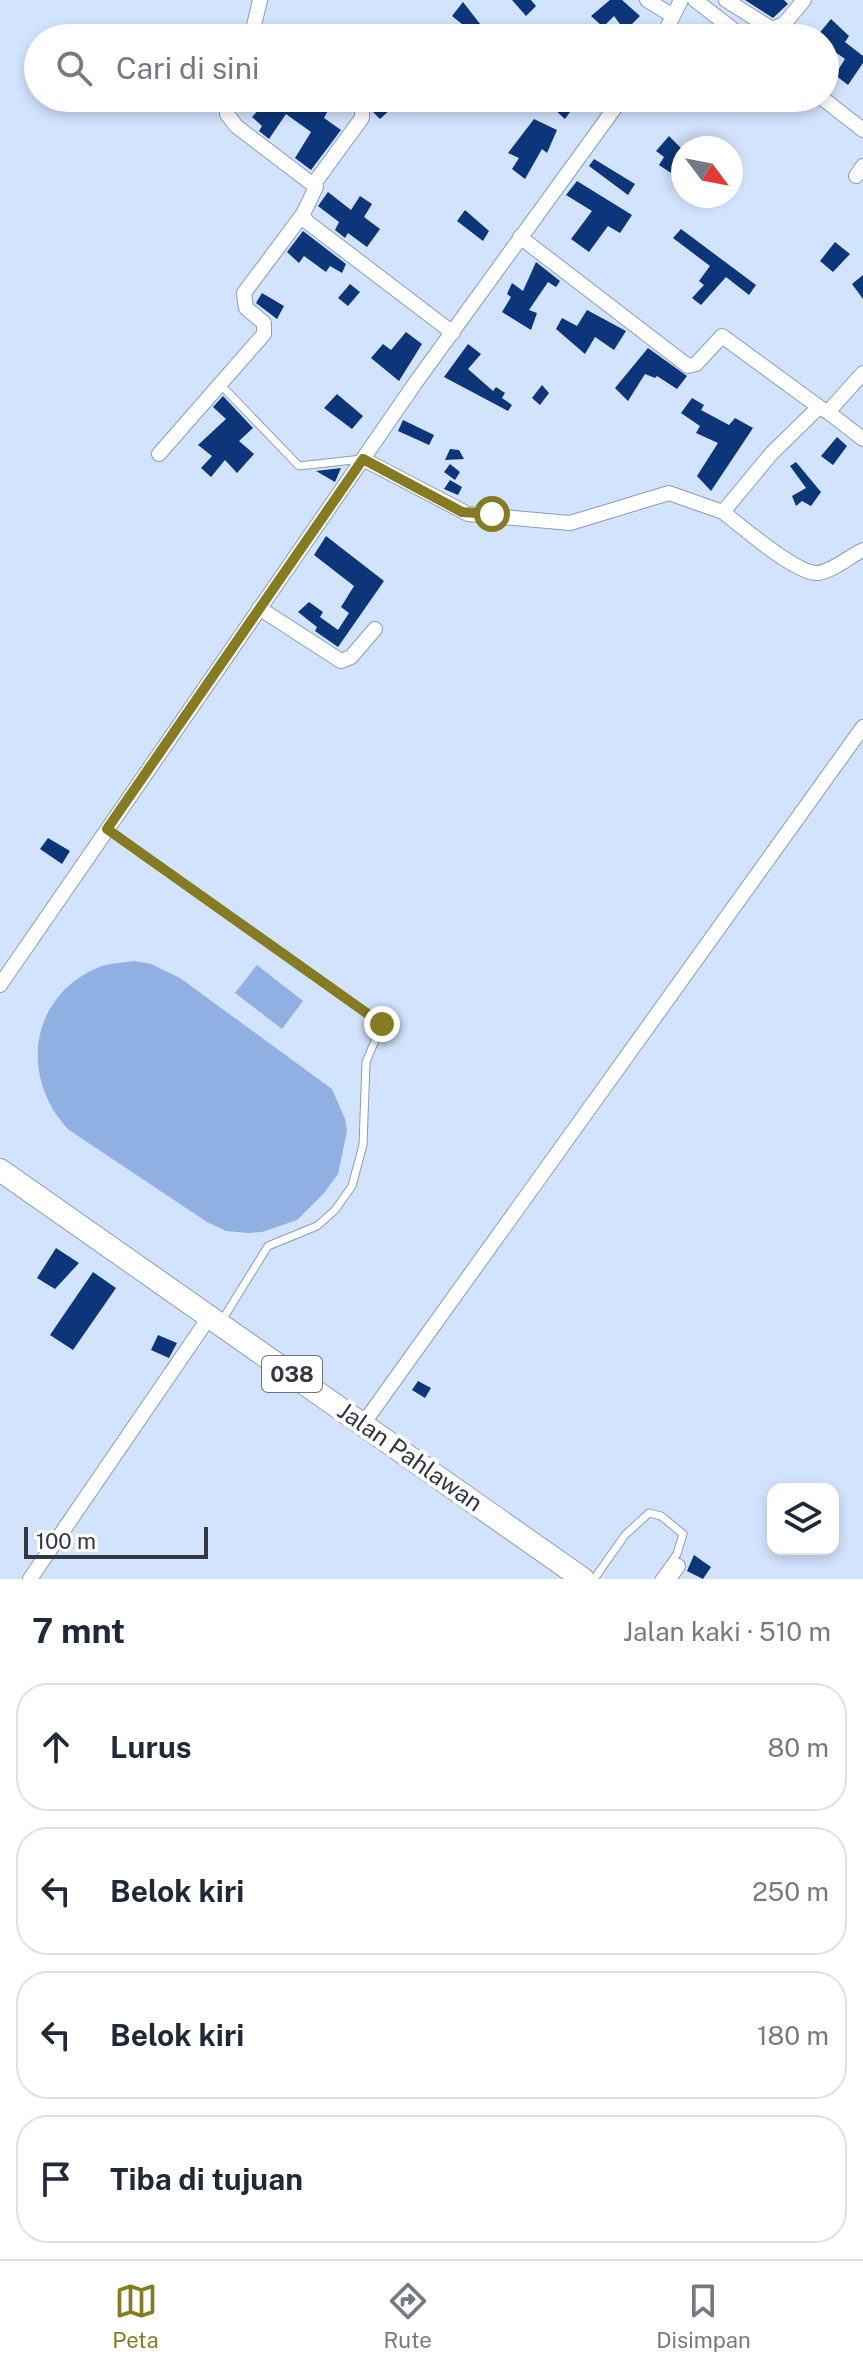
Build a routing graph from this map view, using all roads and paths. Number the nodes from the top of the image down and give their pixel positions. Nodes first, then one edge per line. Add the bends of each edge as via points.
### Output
1 (260, 0) edge
2 (647, 0) edge
3 (681, 0) edge
4 (695, 0) edge
5 (726, 0) edge
6 (804, 0) edge
7 (673, 16) junction
8 (254, 24) edge
9 (669, 24) edge
10 (726, 24) edge
11 (764, 24) edge
12 (784, 24) edge
13 (839, 111) edge
14 (227, 112) edge
15 (362, 112) edge
16 (612, 112) edge
17 (863, 130) edge
18 (313, 185) junction
19 (303, 214) junction
20 (520, 237) junction
21 (453, 333) junction
22 (863, 373) edge
23 (220, 384) junction
24 (823, 410) junction
25 (863, 439) edge
26 (159, 454) dead end
27 (363, 459) junction
28 (723, 512) junction
29 (863, 550) edge
30 (259, 608) junction
31 (375, 629) dead end
32 (863, 727) edge
33 (107, 829) junction
34 (0, 985) edge
35 (0, 1170) edge
36 (215, 1320) junction
37 (363, 1424) junction
38 (30, 1579) edge
39 (583, 1579) edge
40 (594, 1579) edge
41 (659, 1579) edge

1 - 8 street
2 - 7 street
3 - 7 street
4 - 10 street
5 - 11 street
6 - 12 street
7 - 9 street
13 - 17 street
14 - 18 street via 236,126
15 - 18 street
16 - 20 street
18 - 19 street via 317,191
19 - 21 street
19 - 23 street via 244,293 246,308 264,323 264,334
20 - 21 street
20 - 24 street via 688,366 722,336
21 - 27 street
22 - 24 street
23 - 26 street
23 - 27 lane via 299,466
24 - 25 street
24 - 28 street via 771,454
27 - 28 street via 468,514 570,523 669,493
27 - 30 street
28 - 29 street via 813,572
30 - 31 street via 341,661
30 - 33 street
32 - 37 street
33 - 34 street
33 - 36 lane via 382,1024 366,1062 363,1145 352,1186 317,1226 268,1246
35 - 36 main road, Jalan Pahlawan / 038
36 - 37 main road, Jalan Pahlawan / 038
36 - 38 street
37 - 39 main road, Jalan Pahlawan / 038
40 - 41 lane via 625,1535 649,1513 683,1534 677,1554

